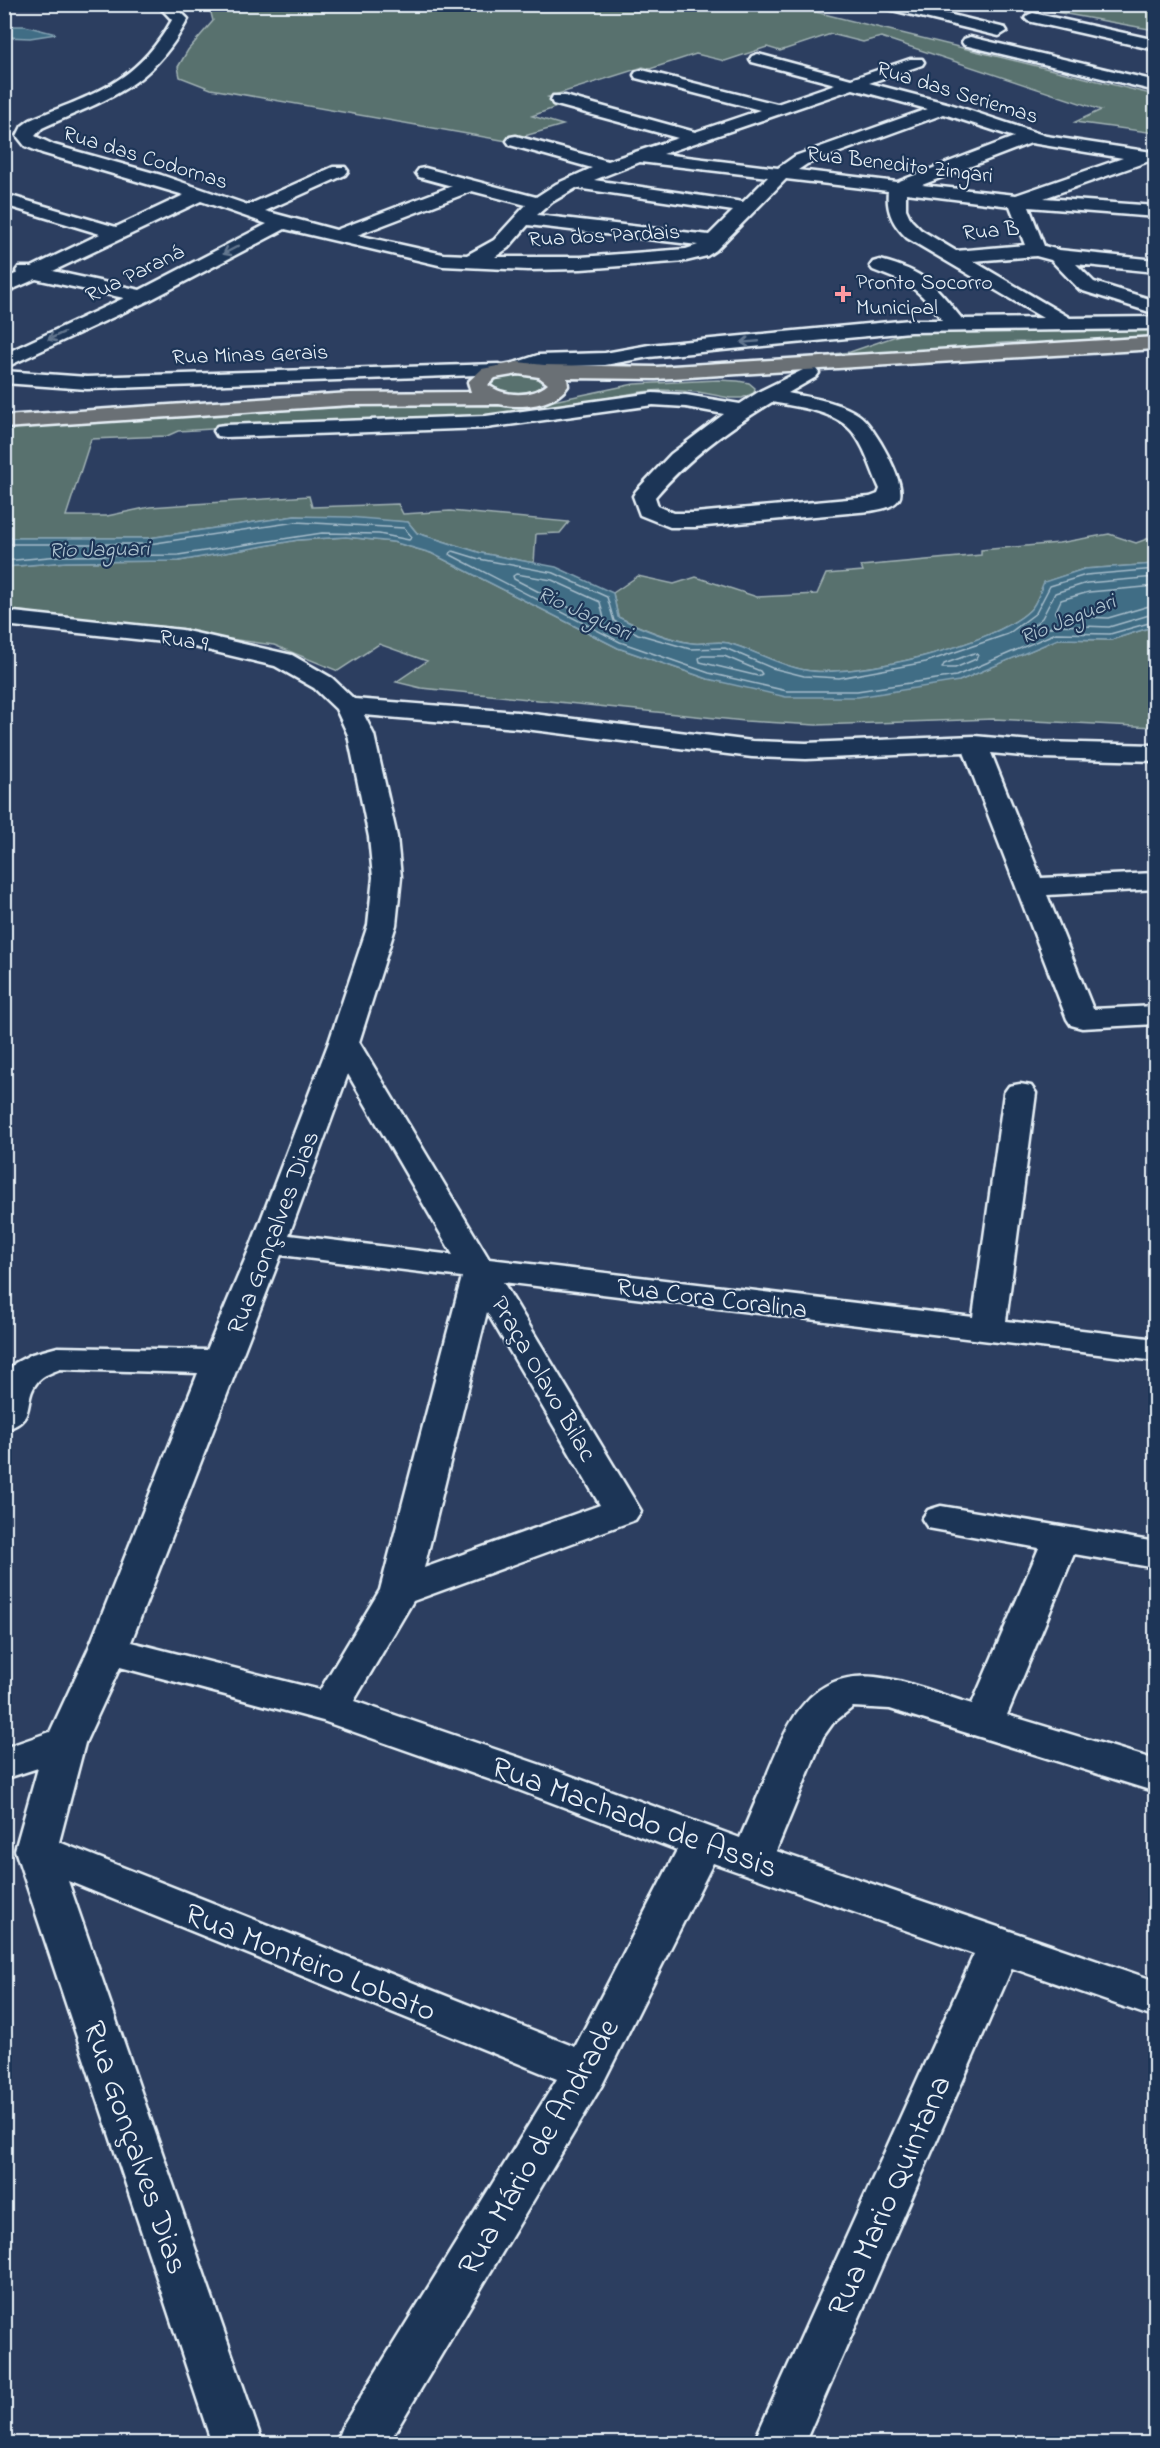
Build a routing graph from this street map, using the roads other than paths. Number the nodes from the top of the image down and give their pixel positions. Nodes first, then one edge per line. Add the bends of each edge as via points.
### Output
1 (164, 4) edge
2 (885, 4) edge
3 (999, 31) junction
4 (1155, 45) edge
5 (758, 58) dead end
6 (916, 62) dead end
7 (642, 75) dead end
8 (851, 82) junction
9 (1155, 86) edge
10 (559, 100) dead end
11 (944, 108) junction
12 (777, 109) junction
13 (694, 137) junction
14 (1030, 137) junction
15 (516, 141) dead end
16 (1150, 154) edge
17 (640, 157) junction
18 (609, 167) junction
19 (339, 171) dead end
20 (425, 173) dead end
21 (781, 174) junction
22 (575, 182) junction
23 (468, 186) junction
24 (897, 188) junction
25 (198, 195) junction
26 (4, 199) edge
27 (1017, 201) junction
28 (539, 203) junction
29 (746, 207) junction
30 (1152, 210) edge
31 (248, 212) junction
32 (526, 219) junction
33 (283, 223) junction
34 (116, 233) junction
35 (339, 235) junction
36 (713, 241) junction
37 (1036, 250) junction
38 (1058, 256) junction
39 (950, 257) junction
40 (472, 260) junction
41 (4, 264) edge
42 (880, 266) dead end
43 (1155, 266) edge
44 (34, 273) junction
45 (1087, 286) junction
46 (4, 287) edge
47 (143, 296) junction
48 (1023, 297) junction
49 (1155, 308) edge
50 (1155, 323) edge
51 (955, 324) junction
52 (1066, 324) junction
53 (846, 333) junction
54 (810, 337) junction
55 (1155, 343) edge
56 (1155, 352) edge
57 (866, 357) junction
58 (4, 362) edge
59 (501, 370) junction
60 (544, 371) junction
61 (809, 373) junction
62 (286, 375) junction
63 (4, 377) edge
64 (767, 394) junction
65 (545, 395) junction
66 (501, 398) junction
67 (350, 399) junction
68 (274, 404) junction
69 (741, 410) junction
70 (4, 422) edge
71 (225, 431) dead end
72 (4, 618) edge
73 (347, 706) junction
74 (974, 744) junction
75 (1155, 753) edge
76 (1155, 881) edge
77 (1030, 887) junction
78 (1155, 1015) edge
79 (344, 1042) junction
80 (1020, 1093) dead end
81 (269, 1244) junction
82 (481, 1269) junction
83 (988, 1330) junction
84 (1155, 1350) edge
85 (220, 1362) junction
86 (4, 1418) edge
87 (941, 1519) dead end
88 (1062, 1538) junction
89 (1155, 1555) edge
90 (399, 1591) junction
91 (108, 1650) junction
92 (330, 1708) junction
93 (984, 1722) junction
94 (65, 1743) junction
95 (4, 1764) edge
96 (1155, 1776) edge
97 (702, 1842) junction
98 (36, 1850) junction
99 (752, 1859) junction
100 (999, 1947) junction
101 (1155, 2000) edge
102 (586, 2071) junction
103 (238, 2444) edge
104 (360, 2444) edge
105 (778, 2444) edge

1 - 25 street, Rua das Codornas via 180,19 150,64 128,84 36,124 26,136 48,149
2 - 3 street
3 - 4 street via 1040,15
3 - 9 street via 970,42
5 - 8 street, Rua das Seriemas
6 - 8 street, Rua Benedito Zingari
7 - 12 street
8 - 11 street, Rua das Seriemas
8 - 12 street, Rua Benedito Zingari
10 - 13 street
11 - 14 street, Rua das Seriemas
11 - 21 street, Rua dos Pardais via 801,160
12 - 13 street, Rua Benedito Zingari
13 - 17 street, Rua Benedito Zingari
14 - 16 street, Rua das Seriemas via 1062,145
14 - 24 street
15 - 18 street
16 - 27 street
17 - 18 street, Rua Benedito Zingari
17 - 21 street, Rua Benedito Zingari
18 - 22 street, Rua Benedito Zingari
19 - 31 street
20 - 23 street
21 - 24 street, Rua Benedito Zingari
21 - 29 street, Rua dos Pardais
22 - 28 street, Rua Benedito Zingari
22 - 29 street
23 - 28 street
23 - 35 street
24 - 27 street, Rua Benedito Zingari
24 - 39 street via 901,224
25 - 31 street, Rua das Codornas
25 - 34 street
26 - 34 street
27 - 30 street, Rua Benedito Zingari
27 - 37 street
28 - 32 street, Rua Benedito Zingari
29 - 36 street, Rua dos Pardais
31 - 33 street, Rua das Codornas
32 - 36 street
32 - 40 street, Rua Benedito Zingari via 495,251
33 - 35 street, Rua das Codornas
33 -> 47 street, Rua Paraná
34 - 44 street
35 - 40 street, Rua das Codornas via 425,257
36 - 40 street, Rua dos Pardais via 700,252 666,258 528,264
37 - 38 street, Rua B
37 - 39 street, Rua B
38 - 43 street, Rua B
38 - 45 street
39 - 48 street
41 - 44 street
42 - 51 street via 917,280
44 - 46 street
44 - 47 street
45 - 48 street
45 - 49 street
47 -> 58 street, Rua Paraná
48 - 52 street
50 - 52 street, Rua Minas Gerais
51 - 52 street, Rua Minas Gerais
51 - 53 street, Rua Minas Gerais
53 - 54 street, Rua Minas Gerais
53 - 57 street
54 - 57 street
54 -> 59 street, Rua Minas Gerais via 648,351 605,359 538,361
55 - 57 main road
56 - 61 main road
57 - 60 main road via 656,373
59 - 60 main road
59 - 62 street, Rua Minas Gerais
59 - 66 main road via 478,382 478,387
59 - 67 main road via 437,386
60 - 65 main road via 558,380 558,386
61 - 64 street
61 - 65 main road via 619,385
62 - 63 street, Rua Minas Gerais via 87,382
62 - 68 street
64 - 69 street
64 - 69 street via 827,410 859,425 891,489 889,497 870,504 695,520 670,520 648,510 644,496 660,476
65 - 66 main road
66 - 67 main road
67 - 68 main road
68 - 70 main road
69 - 71 street via 653,399 486,422
72 - 73 street, Rua 9 via 182,637 283,660 323,683
73 - 74 street via 517,720 752,749 806,751
73 - 79 street, Rua Gonçalves Dias via 361,735 383,837 387,877 382,925
74 - 75 street
74 - 77 street
76 - 77 street
77 - 78 street via 1082,1018
79 - 81 street, Rua Gonçalves Dias
79 - 82 street, Praça Olavo Bilac
80 - 83 street
81 - 82 street, Rua Cora Coralina
81 - 85 street, Rua Gonçalves Dias
82 - 83 street, Rua Cora Coralina
82 - 90 street
82 - 90 street, Praça Olavo Bilac via 622,1511
83 - 84 street, Rua Cora Coralina
85 - 86 street via 58,1358 33,1365 21,1375 9,1415
85 - 91 street, Rua Gonçalves Dias
87 - 88 street
88 - 89 street
88 - 93 street
90 - 92 street
91 - 92 street, Rua Machado de Assis
91 - 94 street, Rua Gonçalves Dias
92 - 97 street, Rua Machado de Assis
93 - 96 street
93 - 99 street via 876,1691 862,1690 832,1701 815,1716 804,1736
94 - 95 street
94 - 98 street, Rua Gonçalves Dias
97 - 99 street, Rua Machado de Assis
97 - 102 street, Rua Mário de Andrade
98 - 102 street, Rua Monteiro Lobato
98 - 103 street, Rua Gonçalves Dias
99 - 100 street, Rua Machado de Assis
100 - 101 street, Rua Machado de Assis
100 - 105 street, Rua Mario Quintana
102 - 104 street, Rua Mário de Andrade

